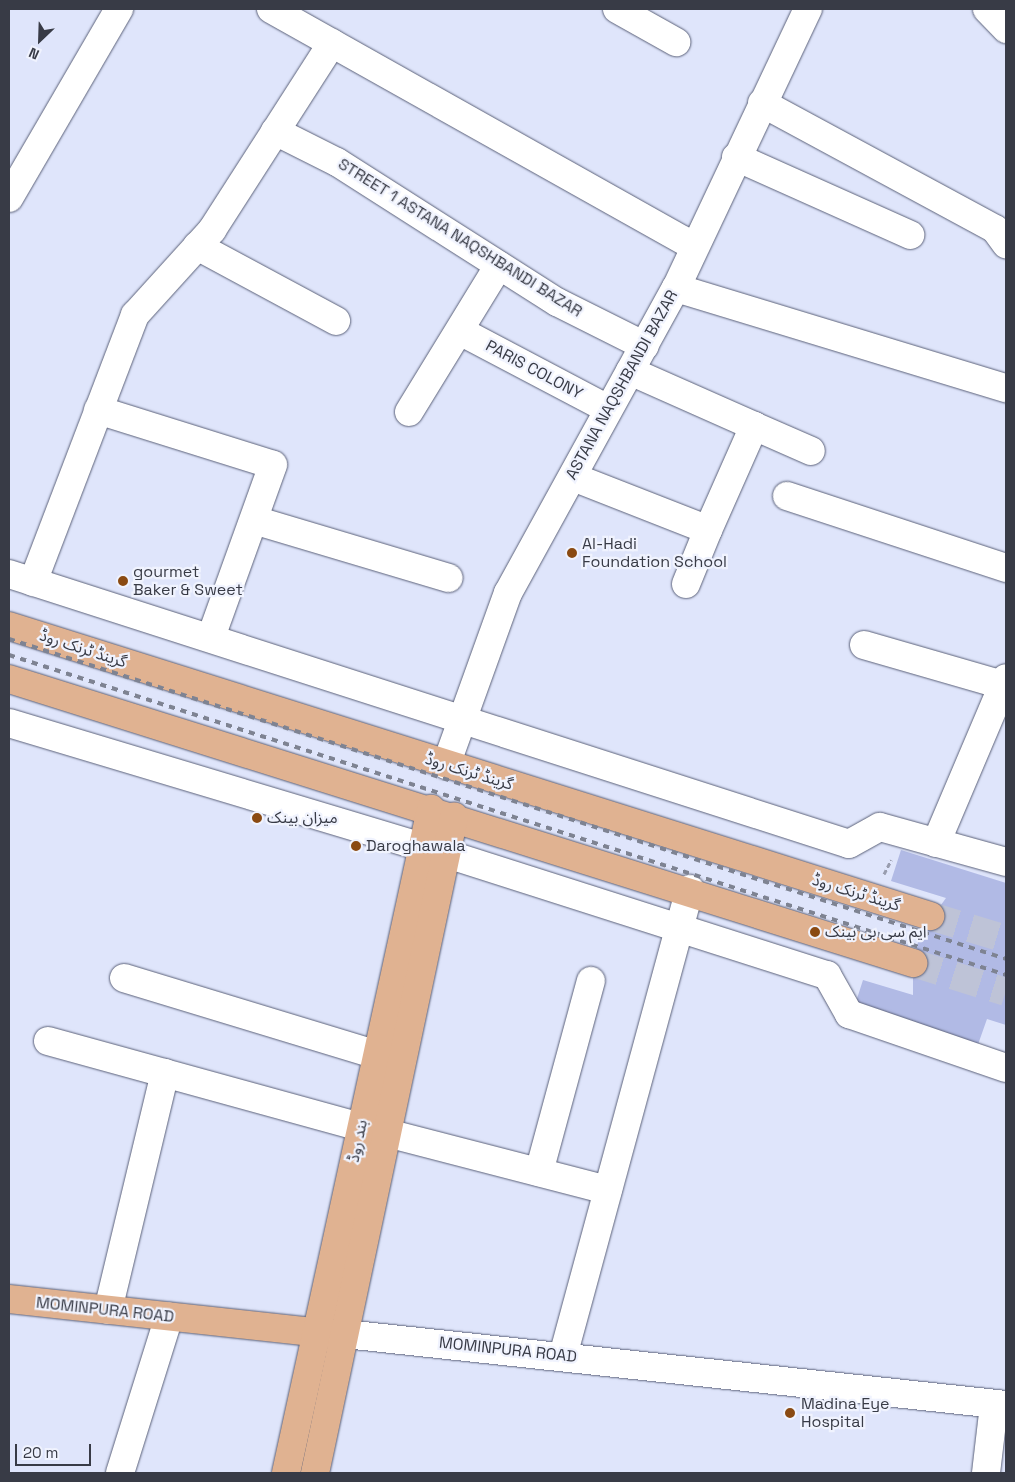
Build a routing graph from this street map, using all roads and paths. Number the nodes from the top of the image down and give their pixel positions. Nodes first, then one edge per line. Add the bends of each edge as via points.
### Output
1 (119, 9) edge
2 (272, 9) edge
3 (617, 9) edge
4 (987, 9) edge
5 (800, 12) edge
6 (1006, 29) edge
7 (676, 42) dead end
8 (332, 43) junction
9 (762, 103) junction
10 (275, 131) junction
11 (736, 157) junction
12 (9, 198) edge
13 (910, 235) dead end
14 (1006, 244) edge
15 (197, 246) junction
16 (694, 246) junction
17 (499, 265) junction
18 (676, 288) junction
19 (336, 321) dead end
20 (460, 331) junction
21 (645, 346) junction
22 (630, 371) junction
23 (1006, 388) edge
24 (608, 409) junction
25 (98, 410) junction
26 (409, 412) dead end
27 (754, 426) junction
28 (811, 451) dead end
29 (573, 477) junction
30 (788, 496) dead end
31 (254, 520) junction
32 (708, 530) junction
33 (1006, 568) edge
34 (21, 578) edge
35 (449, 578) dead end
36 (686, 584) dead end
37 (9, 626) edge
38 (212, 637) junction
39 (864, 645) dead end
40 (9, 678) edge
41 (1005, 683) edge
42 (461, 717) junction
43 (9, 724) edge
44 (446, 765) junction
45 (443, 813) junction
46 (936, 843) junction
47 (434, 850) junction
48 (1006, 862) edge
49 (690, 889) junction
50 (930, 916) tunnel mouth
51 (681, 928) junction
52 (913, 963) tunnel mouth
53 (124, 978) dead end
54 (591, 981) dead end
55 (48, 1041) dead end
56 (377, 1055) junction
57 (1006, 1068) edge
58 (165, 1073) junction
59 (361, 1127) junction
60 (387, 1133) junction
61 (539, 1172) junction
62 (608, 1190) junction
63 (9, 1299) edge
64 (108, 1310) junction
65 (169, 1317) junction
66 (316, 1333) junction
67 (344, 1334) junction
68 (563, 1356) junction
69 (1000, 1405) edge
70 (120, 1473) edge
71 (286, 1473) edge
72 (315, 1473) edge
73 (986, 1473) edge

1 - 12 street
2 - 8 street
3 - 7 street
4 - 6 street
5 - 9 street, ASTANA NAQSHBANDI BAZAR
8 - 10 street
8 - 16 street
9 - 11 street, ASTANA NAQSHBANDI BAZAR
9 - 14 street via 996,229
10 - 15 street
10 - 17 street, STREET 1 ASTANA NAQSHBANDI BAZAR via 337,162
11 - 13 street
11 - 16 street, ASTANA NAQSHBANDI BAZAR
15 - 19 street
15 - 25 street via 135,315
16 - 18 street, ASTANA NAQSHBANDI BAZAR
17 - 20 street
17 - 21 street, STREET 1 ASTANA NAQSHBANDI BAZAR via 557,302
18 - 21 street, ASTANA NAQSHBANDI BAZAR
18 - 23 street
20 - 24 street, PARIS COLONY
20 - 26 street
21 - 22 street, ASTANA NAQSHBANDI BAZAR
22 - 24 street, ASTANA NAQSHBANDI BAZAR
22 - 27 street
24 - 29 street, ASTANA NAQSHBANDI BAZAR
25 - 31 street via 273,465
25 - 34 street
27 - 28 street
27 - 32 street
29 - 32 street
29 - 42 street, ASTANA NAQSHBANDI BAZAR via 508,594
30 - 33 street
31 - 35 street
31 - 38 street
32 - 36 street
34 - 38 street
37 - 44 main road, گرینڈ ٹرنک روڈ
38 - 42 street
39 - 41 street
40 - 45 main road
41 - 46 street
42 - 44 street, ASTANA NAQSHBANDI BAZAR
42 - 46 street via 849,844 880,827
43 - 47 street
44 - 50 main road, گرینڈ ٹرنک روڈ
45 - 47 main road, بند روڈ
45 - 49 main road
46 - 48 street
47 - 51 street
47 - 56 main road, بند روڈ
47 - 60 main road, بند روڈ
49 - 51 street
49 - 52 main road
51 - 57 street via 827,976 849,1014
51 - 62 street
53 - 56 street
54 - 61 street
55 - 58 street
56 - 59 main road, بند روڈ
58 - 59 street
58 - 64 street
59 - 66 main road, بند روڈ
60 - 61 street
60 - 67 main road, بند روڈ
61 - 62 street
62 - 68 street
63 - 64 main road, MOMINPURA ROAD
64 - 65 main road, MOMINPURA ROAD
65 - 66 main road, MOMINPURA ROAD
65 - 70 street
66 - 67 main road, MOMINPURA ROAD
66 - 71 main road, بند روڈ
67 - 68 street, MOMINPURA ROAD
67 - 72 main road, بند روڈ
68 - 69 street, MOMINPURA ROAD
69 - 73 street

